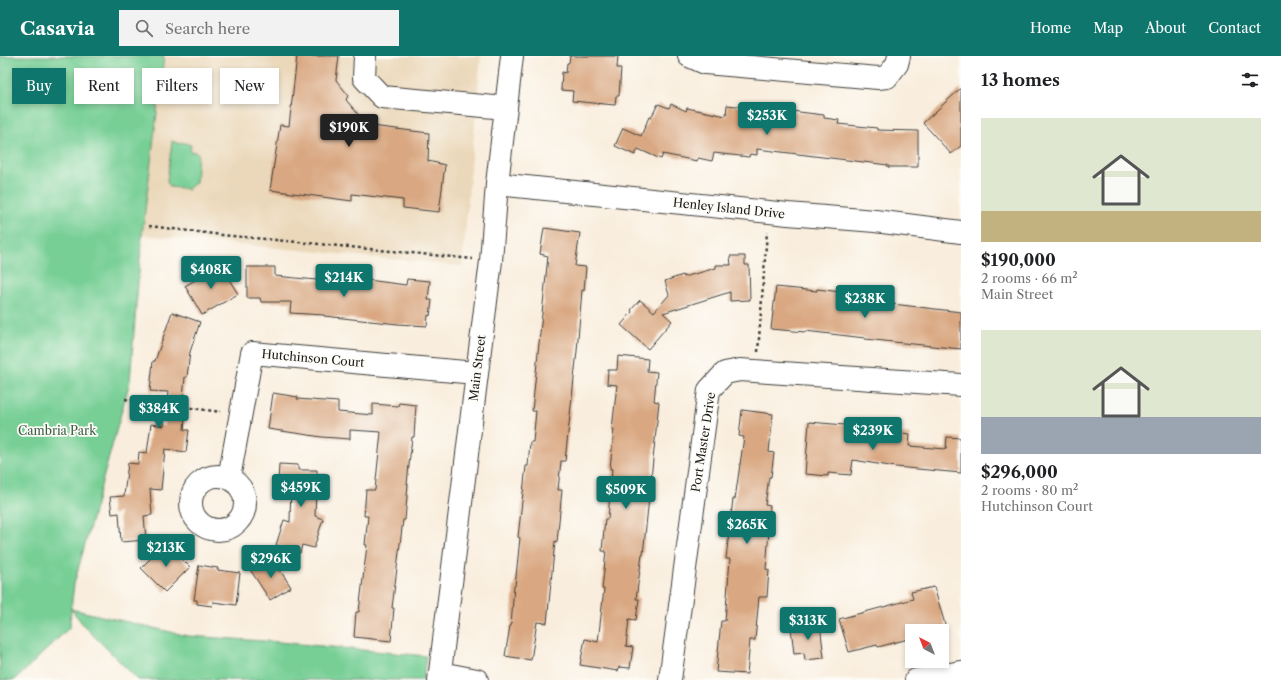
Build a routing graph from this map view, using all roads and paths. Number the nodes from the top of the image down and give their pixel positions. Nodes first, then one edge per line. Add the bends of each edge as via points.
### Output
1 (365, 56) edge
2 (512, 56) edge
3 (689, 56) edge
4 (899, 56) edge
5 (506, 108) junction
6 (497, 184) junction
7 (768, 225) dead end
8 (149, 226) dead end
9 (961, 232) edge
10 (491, 261) junction
11 (756, 371) junction
12 (476, 373) junction
13 (961, 385) edge
14 (125, 399) dead end
15 (241, 415) junction
16 (229, 478) dead end
17 (961, 672) edge
18 (440, 677) edge
19 (477, 680) edge
20 (670, 680) edge
21 (916, 680) edge

1 - 5 street via 364,78 382,97
2 - 5 street, Main Street
3 - 4 street via 705,63 878,78 887,76 897,64
5 - 6 street, Main Street
6 - 9 street, Henley Island Drive via 875,221
6 - 10 street, Main Street
7 - 11 path
8 - 10 path
10 - 12 street, Main Street
11 - 13 street, Port Master Drive
11 - 20 street, Port Master Drive via 740,370 725,373 709,390
12 - 15 street, Hutchinson Court via 252,353
12 - 18 street, Main Street
14 - 15 path
15 - 16 street, Hutchinson Court
17 - 21 street
18 - 19 street

